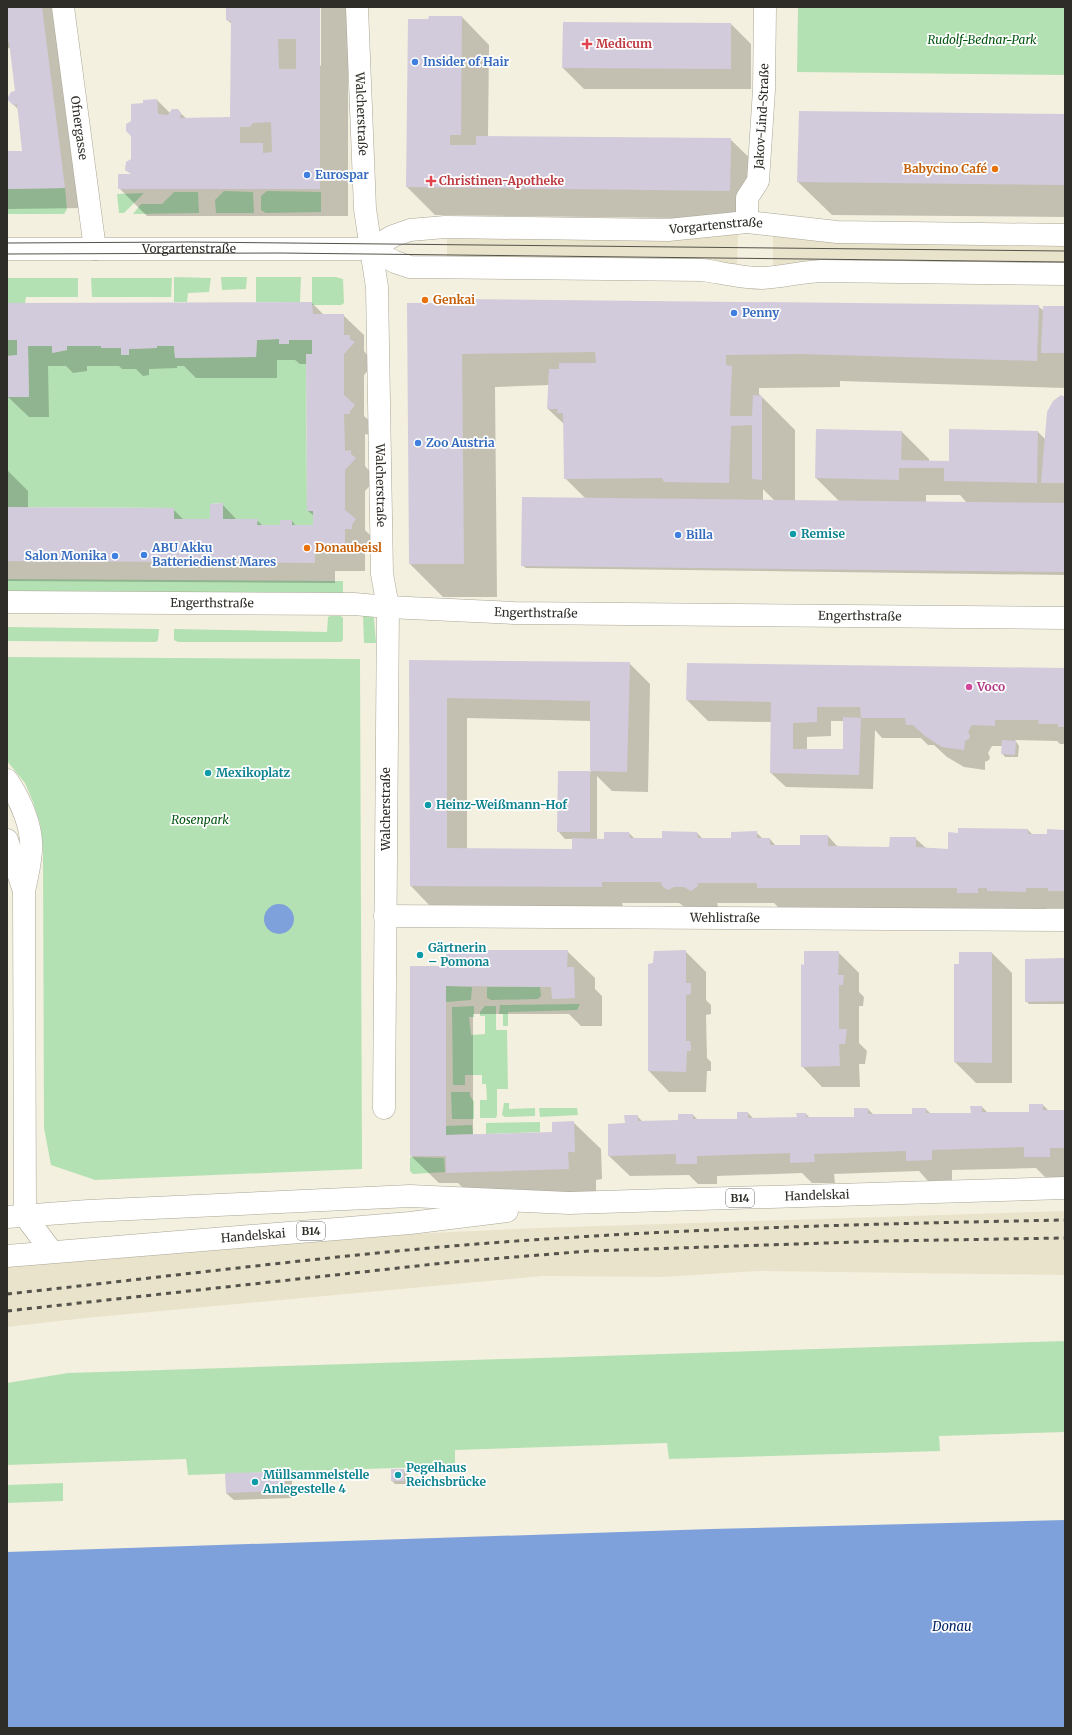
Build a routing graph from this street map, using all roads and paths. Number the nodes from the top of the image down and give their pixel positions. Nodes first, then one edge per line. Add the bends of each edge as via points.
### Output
1 (63, 7) edge
2 (357, 7) edge
3 (765, 7) edge
4 (746, 222) junction
5 (1065, 235) edge
6 (7, 249) edge
7 (95, 249) junction
8 (371, 249) junction
9 (1065, 274) edge
10 (7, 602) edge
11 (388, 607) junction
12 (1065, 618) edge
13 (7, 780) edge
14 (7, 840) edge
15 (24, 891) junction
16 (385, 916) junction
17 (1065, 920) edge
18 (384, 1108) dead end
19 (1065, 1188) edge
20 (569, 1203) junction
21 (16, 1216) edge
22 (52, 1252) junction
23 (7, 1256) edge

1 - 7 street, Ofnergasse
2 - 8 street, Walcherstraße via 365,210
3 - 4 street, Jakov-Lind-Straße via 764,90 758,181 747,198
4 - 5 street, Vorgartenstraße via 837,232
4 - 8 street, Vorgartenstraße via 668,230 445,227 410,230 393,236
6 - 7 street, Vorgartenstraße
7 - 8 street, Vorgartenstraße
8 - 9 street, Vorgartenstraße via 410,267 703,270 761,278 821,271
8 - 11 street, Walcherstraße via 378,287 382,574
10 - 11 street, Engerthstraße via 354,604
11 - 12 street, Engerthstraße via 514,613
11 - 16 street, Walcherstraße
13 - 15 street via 22,808 28,827 31,849
14 - 15 street
15 - 21 street
16 - 17 street, Wehlistraße
16 - 18 street, Walcherstraße
19 - 20 street, Handelskai / B14
20 - 21 street, Handelskai / B14 via 410,1196
20 - 22 street, Handelskai / B14 via 410,1223
21 - 22 street
22 - 23 street, Handelskai / B14

